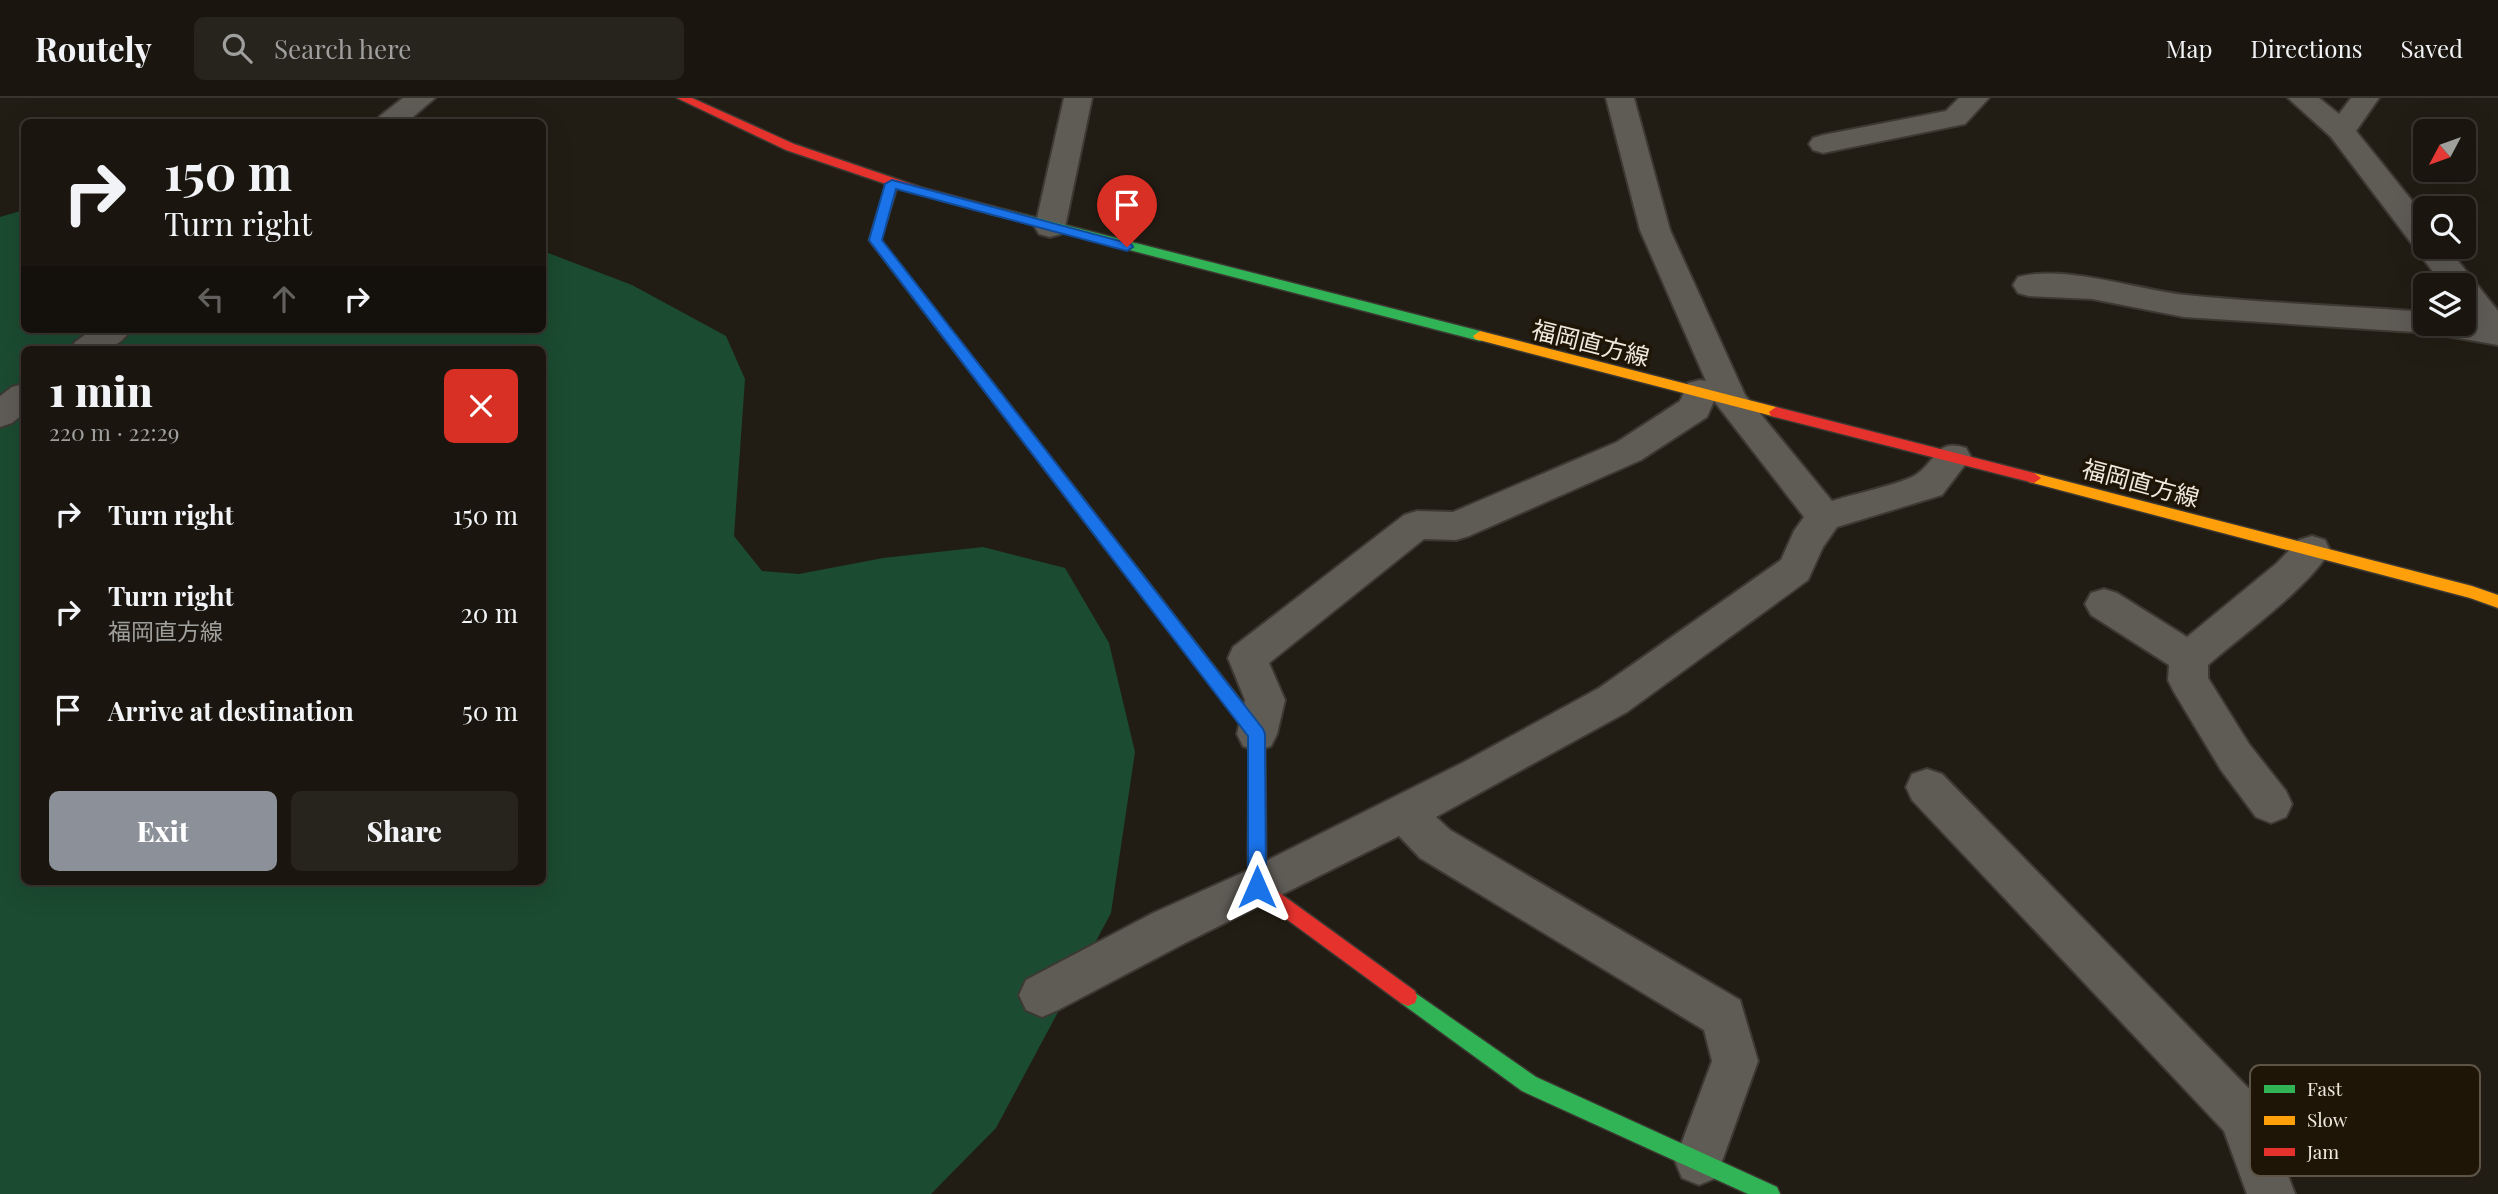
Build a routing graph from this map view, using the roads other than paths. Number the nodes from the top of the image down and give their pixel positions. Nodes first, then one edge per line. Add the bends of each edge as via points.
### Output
1 (421, 98) edge
2 (683, 98) edge
3 (1079, 98) edge
4 (1620, 98) edge
5 (1975, 98) edge
6 (2302, 98) edge
7 (2365, 98) edge
8 (394, 119) edge
9 (2341, 131) junction
10 (1823, 144) dead end
11 (892, 184) junction
12 (2413, 223) edge
13 (1050, 227) junction
14 (2439, 259) edge
15 (2451, 273) edge
16 (2029, 285) dead end
17 (2476, 305) edge
18 (2413, 322) edge
19 (2476, 329) edge
20 (2497, 332) edge
21 (109, 333) edge
22 (92, 346) edge
23 (1715, 396) junction
24 (21, 398) edge
25 (0, 414) edge
26 (1954, 457) junction
27 (1824, 517) junction
28 (2312, 550) junction
29 (2498, 602) edge
30 (2104, 604) dead end
31 (2189, 658) junction
32 (1257, 734) junction
33 (1927, 787) dead end
34 (2272, 804) dead end
35 (1405, 813) junction
36 (1257, 887) junction
37 (1042, 995) dead end
38 (2250, 1138) edge
39 (1699, 1161) junction
40 (2264, 1176) edge
41 (1770, 1194) edge
42 (2271, 1194) edge

1 - 8 street
2 - 11 main road, 福岡直方線 via 790,148
3 - 13 street
4 - 23 street via 1655,230
5 - 10 street via 1955,118
6 - 9 street
7 - 9 street
9 - 12 street
11 - 13 main road, 福岡直方線
11 - 32 main road via 875,240
13 - 23 main road, 福岡直方線
14 - 15 street
16 - 18 street via 2092,289 2184,306
17 - 20 street
19 - 20 street
21 - 22 street
23 - 26 main road, 福岡直方線
23 - 27 street
23 - 32 street via 1629,451 1456,526 1417,525 1247,658 1265,700
24 - 25 street
26 - 27 street via 1929,485
26 - 28 main road, 福岡直方線
27 - 35 street via 1795,570 1613,700
28 - 29 main road, 福岡直方線
28 - 31 street
30 - 31 street
31 - 34 street via 2188,680 2235,757
32 - 36 main road
33 - 38 street via 2242,1116
35 - 36 street
35 - 39 street via 1435,844 1724,1016 1735,1061
36 - 37 street
36 - 39 main road via 1529,1083
39 - 41 main road
40 - 42 street

